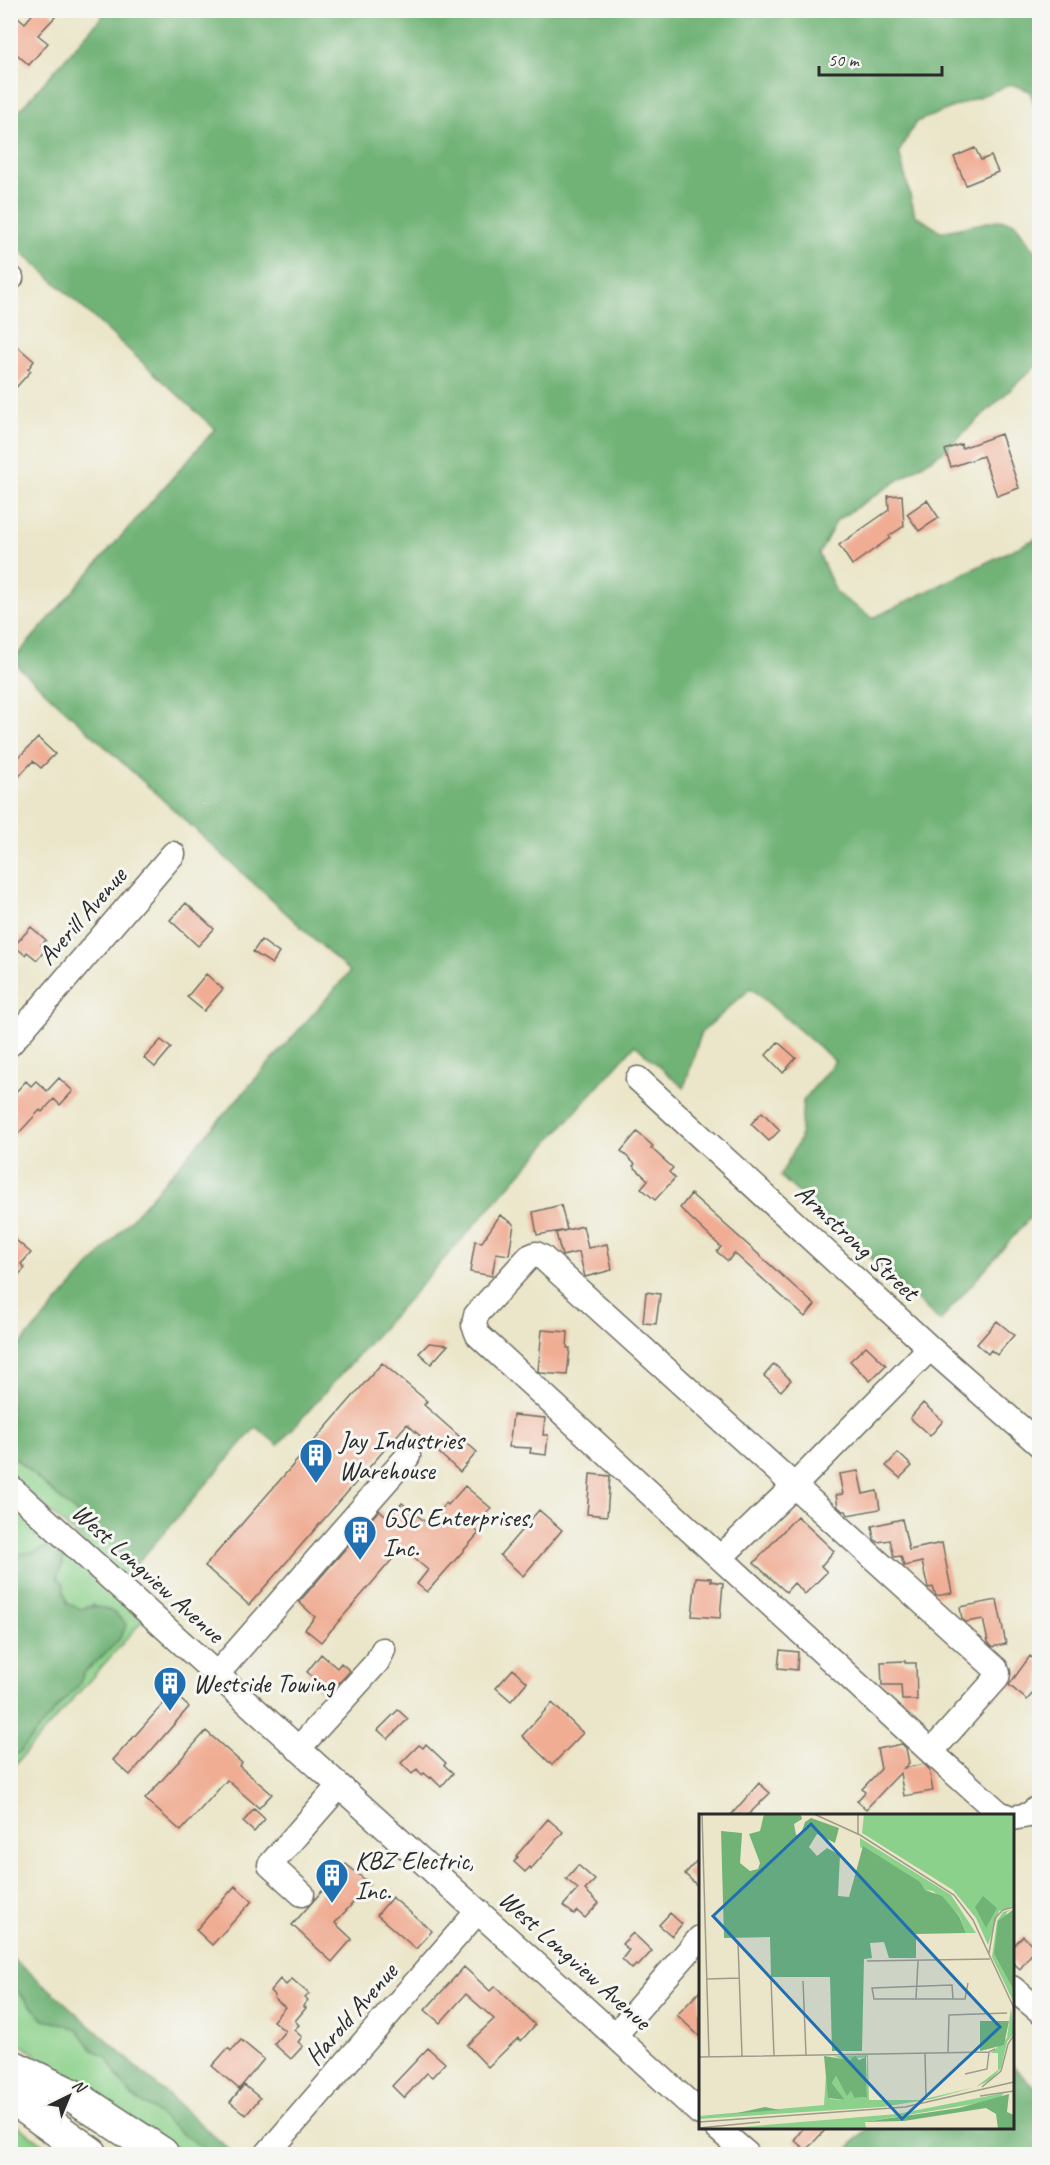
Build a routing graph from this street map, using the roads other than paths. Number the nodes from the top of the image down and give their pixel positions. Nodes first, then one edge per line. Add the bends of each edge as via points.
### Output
1 (173, 854) dead end
2 (10, 1044) edge
3 (638, 1079) dead end
4 (930, 1348) junction
5 (1040, 1446) edge
6 (408, 1456) dead end
7 (794, 1486) junction
8 (10, 1487) edge
9 (720, 1557) junction
10 (383, 1650) dead end
11 (217, 1674) junction
12 (298, 1749) junction
13 (932, 1752) junction
14 (339, 1786) junction
15 (1040, 1806) edge
16 (1002, 1814) edge
17 (1014, 1818) edge
18 (302, 1894) dead end
19 (478, 1911) junction
20 (699, 1939) edge
21 (1014, 1990) edge
22 (1040, 2011) edge
23 (615, 2035) junction
24 (12, 2076) edge
25 (699, 2112) edge
26 (719, 2129) edge
27 (91, 2154) edge
28 (136, 2154) edge
29 (162, 2154) edge
30 (267, 2154) edge
31 (747, 2154) edge

1 - 2 street, Averill Avenue
3 - 4 street, Armstrong Street
4 - 5 street, Armstrong Street
4 - 7 street
6 - 11 street
7 - 9 street
7 - 9 street via 542,1257 529,1257 476,1315 478,1335
7 - 13 street via 996,1669 997,1678
8 - 11 street, West Longview Avenue
9 - 13 street
10 - 12 street via 377,1662
11 - 12 street, West Longview Avenue
12 - 14 street, West Longview Avenue
13 - 16 street
14 - 18 street via 270,1865
14 - 19 street, West Longview Avenue
15 - 17 street via 1029,1815
19 - 23 street, West Longview Avenue
19 - 30 street, Harold Avenue
20 - 23 street
21 - 22 street
23 - 25 street, West Longview Avenue
24 - 27 highway
24 - 28 highway
24 - 29 highway via 77,2098
26 - 31 street

